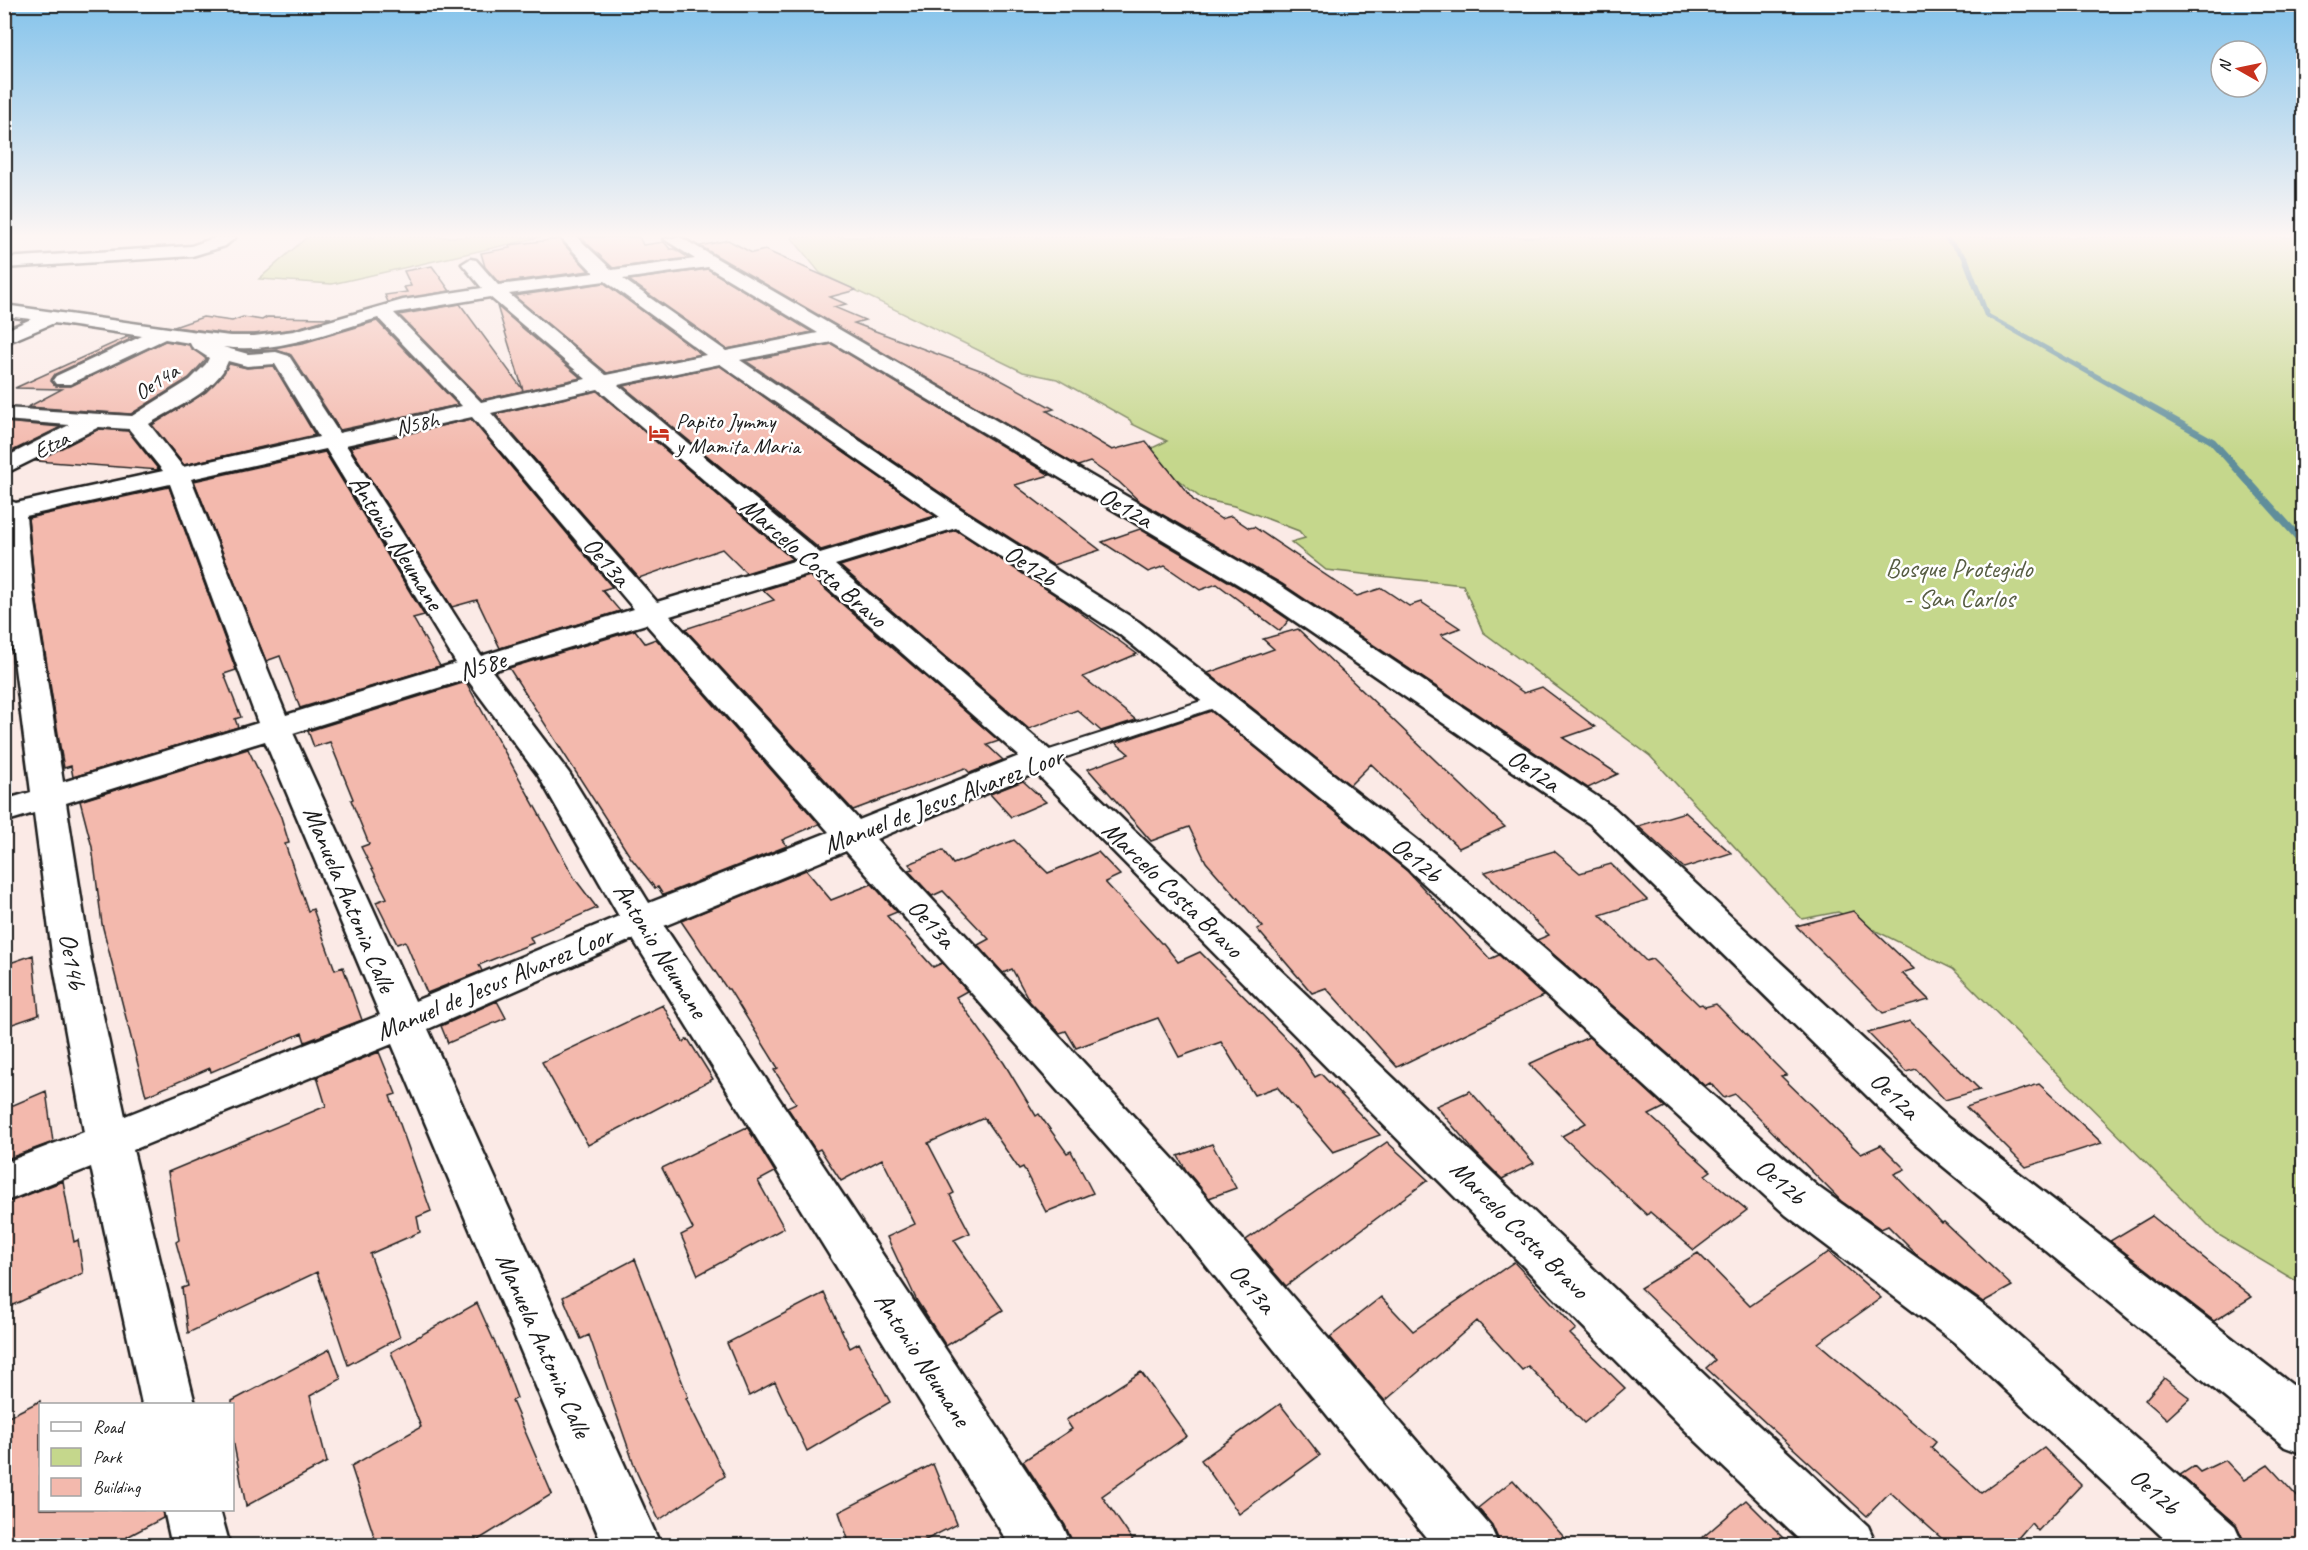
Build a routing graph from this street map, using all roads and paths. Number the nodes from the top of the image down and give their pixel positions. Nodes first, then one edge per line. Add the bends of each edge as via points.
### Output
1 (388, 309) edge
2 (516, 309) edge
3 (656, 309) edge
4 (788, 309) edge
5 (4, 310) edge
6 (382, 311) junction
7 (54, 316) junction
8 (173, 334) junction
9 (832, 336) junction
10 (4, 338) edge
11 (277, 349) junction
12 (213, 350) junction
13 (725, 358) junction
14 (63, 380) dead end
15 (602, 382) junction
16 (477, 410) junction
17 (4, 414) edge
18 (97, 420) junction
19 (136, 423) junction
20 (334, 441) junction
21 (4, 467) edge
22 (178, 475) junction
23 (9, 509) edge
24 (959, 519) junction
25 (815, 562) junction
26 (651, 612) junction
27 (474, 668) junction
28 (1220, 700) junction
29 (276, 729) junction
30 (1041, 759) junction
31 (50, 797) junction
32 (4, 811) edge
33 (853, 834) junction
34 (641, 921) junction
35 (403, 1023) junction
36 (108, 1140) junction
37 (4, 1183) edge
38 (168, 1403) edge
39 (2304, 1428) edge
40 (192, 1511) edge
41 (201, 1545) edge
42 (632, 1545) edge
43 (1043, 1545) edge
44 (1470, 1545) edge
45 (1848, 1545) edge
46 (2216, 1545) edge

1 - 6 street
2 - 15 street, Marcelo Costa Bravo
3 - 13 street, Oe12b
4 - 9 street, Oe12a
5 - 7 street
6 - 11 street
6 - 16 street, Oe13a
7 - 8 street
7 - 10 street
8 - 11 street
8 - 12 street, Oe14a
8 - 14 street
9 - 13 street, N58h
9 - 39 street, Oe12a via 1271,592 1602,816 1932,1131
11 - 12 street via 247,360
11 - 20 street, Antonio Neumane
12 - 19 street, Oe14a via 219,364 208,376
13 - 15 street, N58h
13 - 24 street, Oe12b
15 - 16 street, N58h
15 - 25 street, Marcelo Costa Bravo
16 - 20 street, N58h
16 - 26 street, Oe13a
17 - 18 street
18 - 19 street
18 - 21 street, Etza
19 - 22 street, Manuela Antonia Calle
20 - 22 street, N58h
20 - 27 street, Antonio Neumane
22 - 23 street, N58h
22 - 29 street, Manuela Antonia Calle
23 - 31 street, Oe14b
24 - 25 street, N58e
24 - 28 street, Oe12b via 1129,628
25 - 26 street, N58e
25 - 30 street, Marcelo Costa Bravo
26 - 27 street, N58e
26 - 33 street, Oe13a
27 - 29 street, N58e
27 - 34 street, Antonio Neumane via 553,773
28 - 30 lane, Manuel de Jesus Alvarez Loor
28 - 46 street, Oe12b via 1422,862 1802,1201 1972,1326
29 - 31 street, N58e
29 - 35 street, Manuela Antonia Calle
30 - 33 street, Manuel de Jesus Alvarez Loor
30 - 45 street, Marcelo Costa Bravo via 1715,1422
31 - 32 street, N58e
31 - 36 street, Oe14b via 72,961
33 - 34 street, Manuel de Jesus Alvarez Loor
33 - 44 street, Oe13a via 1158,1173
34 - 35 street, Manuel de Jesus Alvarez Loor
34 - 43 street, Antonio Neumane
35 - 36 street, Manuel de Jesus Alvarez Loor
35 - 42 street, Manuela Antonia Calle
36 - 37 street, Manuel de Jesus Alvarez Loor
36 - 38 street, Oe14b
40 - 41 street

